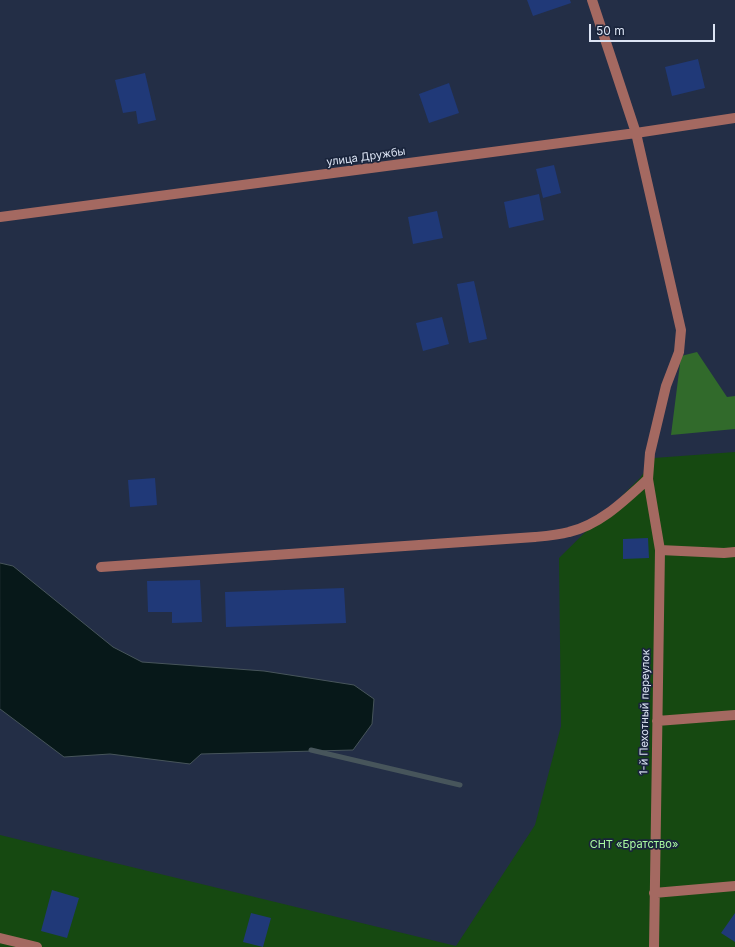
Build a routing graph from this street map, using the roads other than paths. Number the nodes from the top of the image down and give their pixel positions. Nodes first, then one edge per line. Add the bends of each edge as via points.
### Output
1 (592, 0) edge
2 (735, 118) edge
3 (636, 133) junction
4 (0, 217) edge
5 (648, 479) junction
6 (660, 550) junction
7 (735, 552) edge
8 (101, 567) dead end
9 (735, 715) edge
10 (657, 721) junction
11 (735, 886) edge
12 (654, 893) junction
13 (0, 938) edge
14 (37, 947) edge
15 (654, 947) edge

1 - 3 street, 1-й Пехотный переулок
2 - 3 street, улица Дружбы
3 - 4 street, улица Дружбы
3 - 5 street, 1-й Пехотный переулок via 681,330 679,352 666,386 650,453
5 - 6 street, 1-й Пехотный переулок
5 - 8 street via 615,509 570,532 535,537
6 - 7 street
6 - 10 street, 1-й Пехотный переулок
9 - 10 street
10 - 12 street, 1-й Пехотный переулок
11 - 12 street
12 - 15 street, 1-й Пехотный переулок
13 - 14 street

